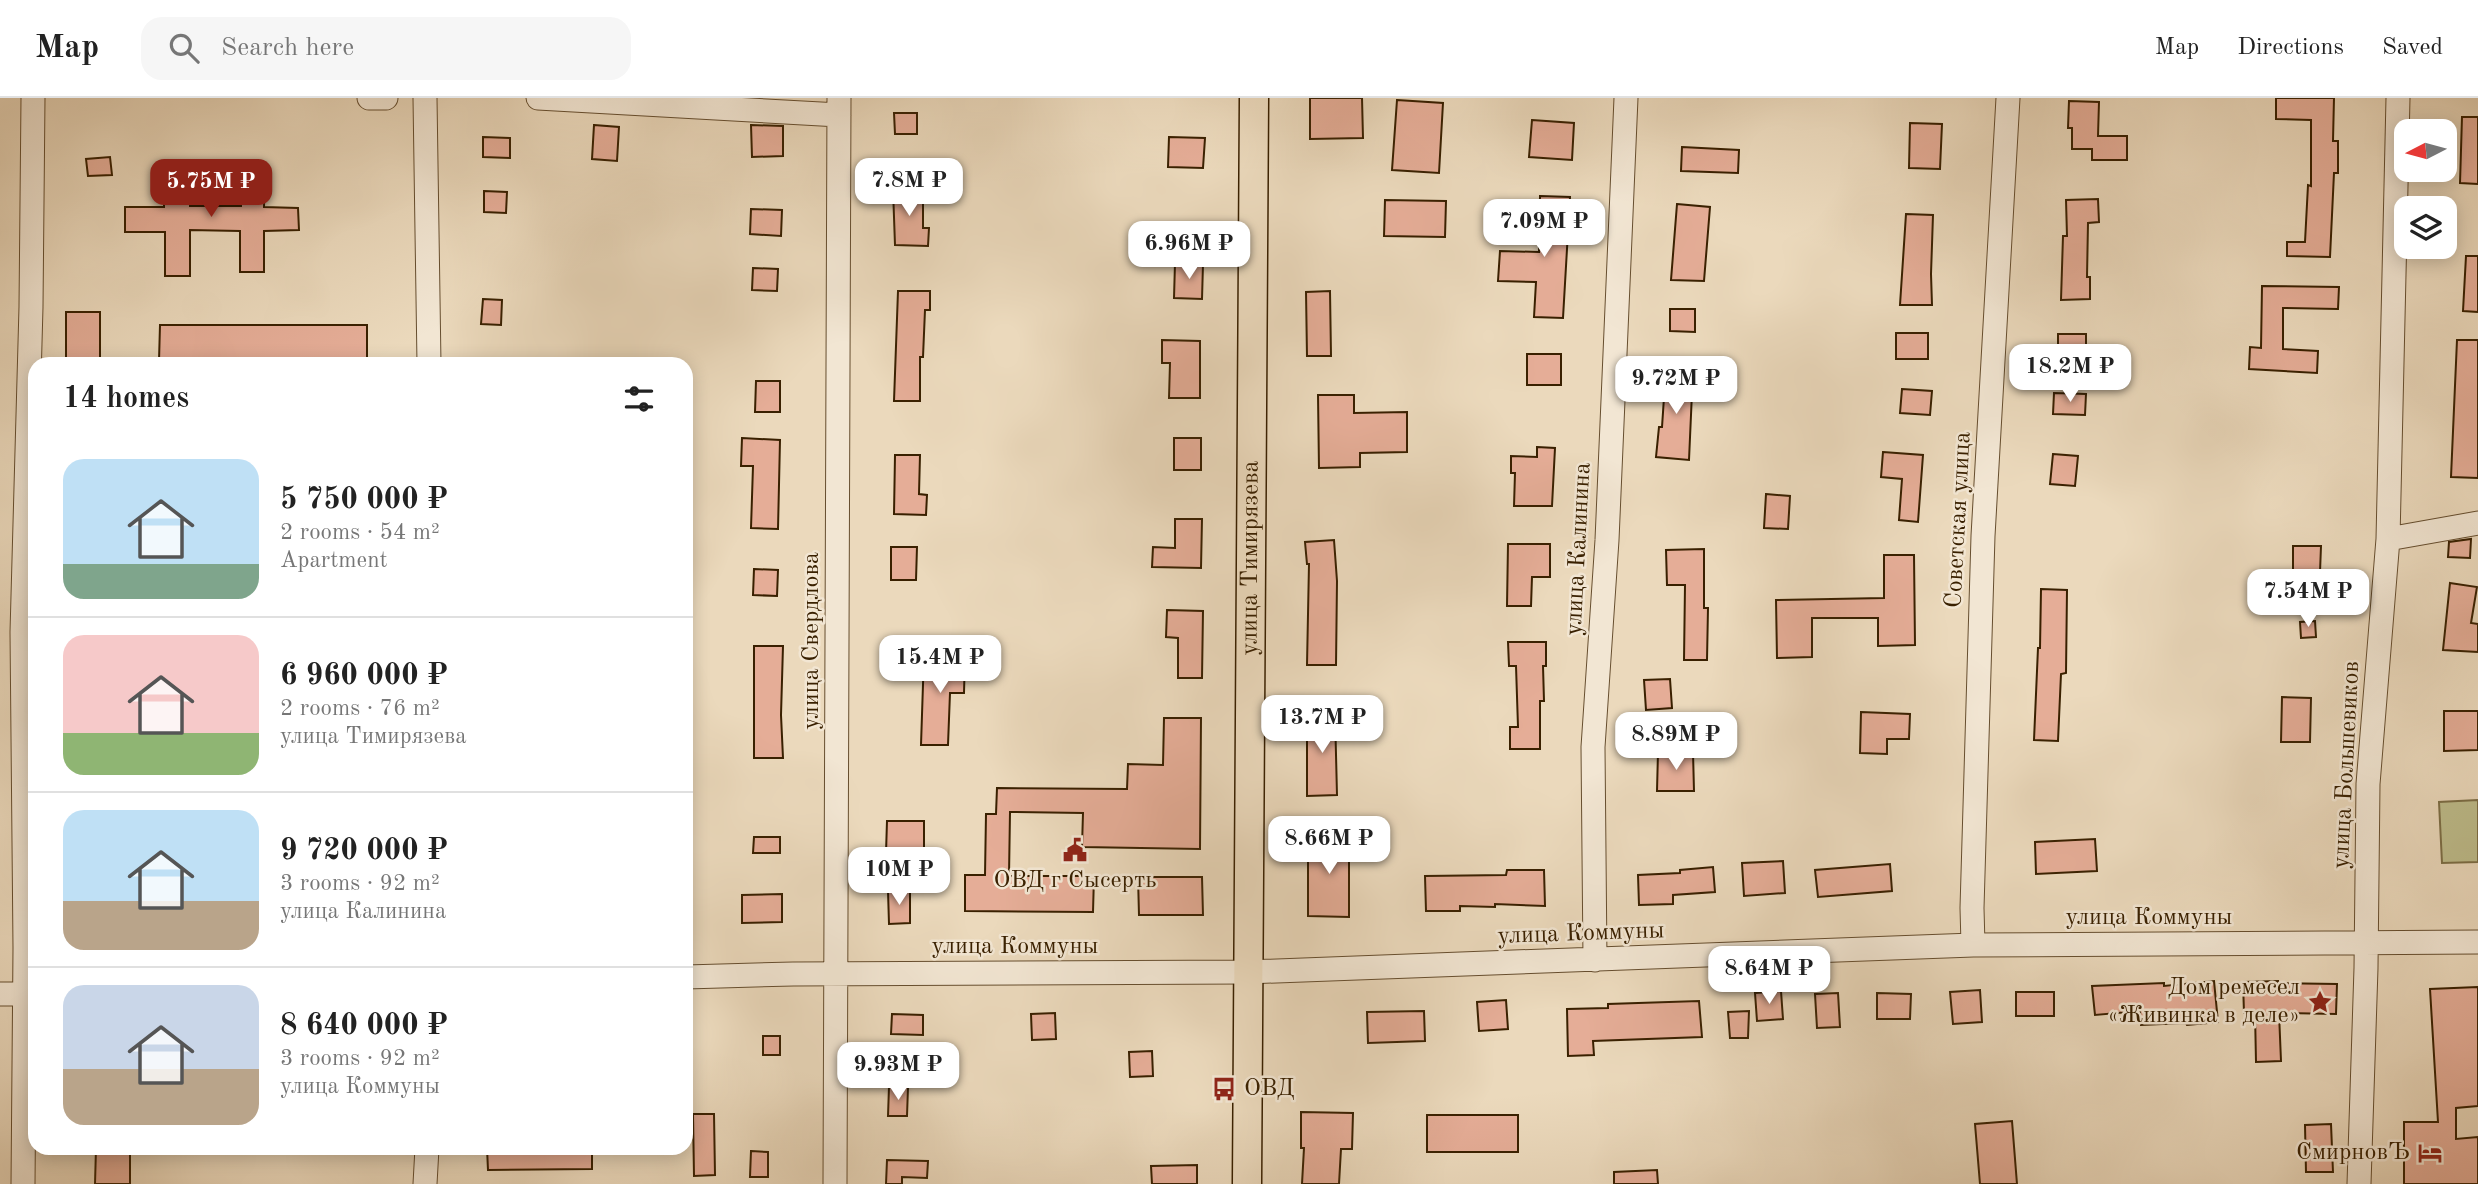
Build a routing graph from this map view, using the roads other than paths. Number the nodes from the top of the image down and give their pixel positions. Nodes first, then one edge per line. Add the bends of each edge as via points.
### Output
1 (33, 98) edge
2 (369, 98) edge
3 (386, 98) edge
4 (425, 98) edge
5 (538, 98) edge
6 (1254, 98) edge
7 (1626, 98) edge
8 (2008, 98) edge
9 (2398, 98) edge
10 (839, 106) edge
11 (30, 357) edge
12 (429, 357) edge
13 (28, 415) edge
14 (2478, 523) edge
15 (2388, 539) junction
16 (2478, 942) edge
17 (2367, 943) junction
18 (1973, 944) junction
19 (1595, 960) junction
20 (1247, 972) junction
21 (836, 974) junction
22 (28, 976) edge
23 (693, 977) edge
24 (0, 994) edge
25 (28, 994) edge
26 (28, 1026) edge
27 (426, 1155) edge
28 (23, 1184) edge
29 (425, 1184) edge
30 (835, 1184) edge
31 (1247, 1184) edge
32 (2359, 1184) edge

1 - 11 street
2 - 3 street
4 - 12 street
5 - 10 street
6 - 20 main road, улица Тимирязева
7 - 19 street, улица Калинина via 1593,747
8 - 18 street, Советская улица via 1983,536
9 - 15 street, улица Большевиков
10 - 21 street, улица Свердлова
13 - 22 street via 22,632
14 - 15 street
15 - 17 street, улица Большевиков via 2368,784
16 - 17 street, улица Коммуны
17 - 18 street, улица Коммуны
17 - 32 street, улица Большевиков
18 - 19 street, улица Коммуны
19 - 20 street, улица Коммуны
20 - 21 street, улица Коммуны
20 - 31 main road, улица Тимирязева
21 - 23 street, улица Коммуны
21 - 30 street, улица Свердлова
24 - 25 street
26 - 28 street
27 - 29 street

